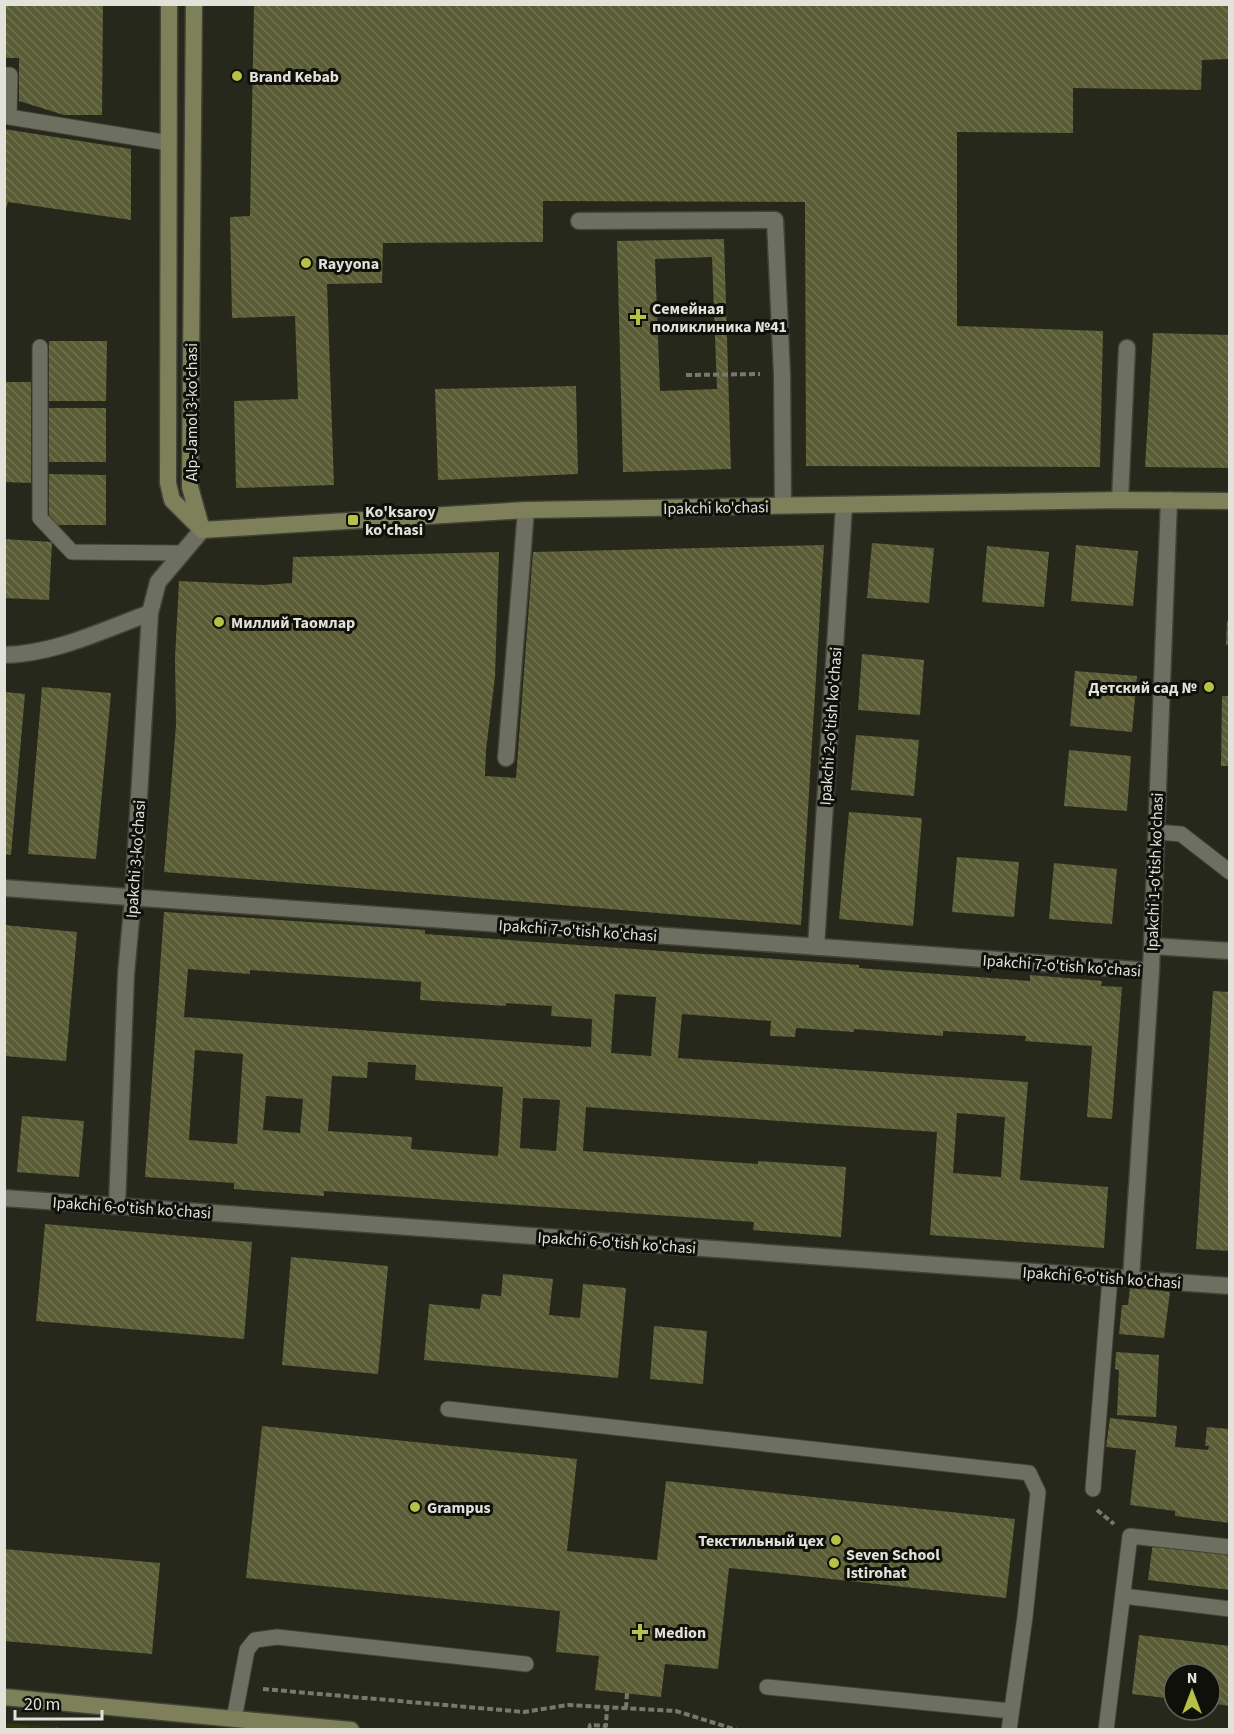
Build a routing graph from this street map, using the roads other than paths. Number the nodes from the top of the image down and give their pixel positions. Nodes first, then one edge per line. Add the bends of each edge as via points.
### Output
1 (169, 4) edge
2 (194, 4) edge
3 (4, 75) edge
4 (169, 143) junction
5 (579, 221) dead end
6 (40, 347) dead end
7 (1127, 348) dead end
8 (1120, 500) junction
9 (1169, 500) junction
10 (1230, 501) edge
11 (783, 505) junction
12 (844, 505) junction
13 (526, 510) junction
14 (202, 531) junction
15 (182, 553) junction
16 (150, 614) junction
17 (4, 655) edge
18 (506, 758) dead end
19 (1156, 832) junction
20 (1230, 872) edge
21 (4, 888) edge
22 (133, 898) junction
23 (1152, 946) junction
24 (816, 947) junction
25 (1230, 951) edge
26 (1150, 971) junction
27 (4, 1198) edge
28 (117, 1206) junction
29 (1110, 1278) junction
30 (1131, 1279) junction
31 (1230, 1286) edge
32 (448, 1409) dead end
33 (1093, 1489) road end
34 (1230, 1547) edge
35 (1123, 1596) junction
36 (1230, 1609) edge
37 (526, 1664) dead end
38 (767, 1687) dead end
39 (4, 1697) edge
40 (1011, 1711) junction
41 (234, 1719) junction
42 (351, 1730) edge
43 (1009, 1730) edge
44 (1106, 1730) edge

1 - 4 main road, Alp-Jamol 3-ko'chasi
2 - 14 main road, Alp-Jamol 3-ko'chasi via 190,487
3 - 4 lane via 10,75 9,117
4 - 14 main road, Alp-Jamol 3-ko'chasi via 168,483 172,500
5 - 11 street via 775,220
6 - 15 lane via 40,518 72,552
7 - 8 street
8 - 9 main road, Ipakchi ko'chasi
8 - 12 main road, Ipakchi ko'chasi
9 - 10 main road, Ipakchi ko'chasi
9 - 19 street, Ipakchi 1-o'tish ko'chasi
11 - 12 main road, Ipakchi ko'chasi
11 - 13 main road, Ipakchi ko'chasi
12 - 24 street, Ipakchi 2-o'tish ko'chasi
13 - 14 main road, Ipakchi ko'chasi
13 - 18 street
14 - 15 street, Ipakchi 3-ko'chasi
15 - 16 street, Ipakchi 3-ko'chasi via 158,582
16 - 17 street via 54,648
16 - 22 street, Ipakchi 3-ko'chasi
19 - 20 lane via 1181,834
19 - 23 street, Ipakchi 1-o'tish ko'chasi
21 - 22 street, Ipakchi 7-o'tish ko'chasi
22 - 24 street, Ipakchi 7-o'tish ko'chasi
22 - 28 street, Ipakchi 3-ko'chasi via 126,974
23 - 25 street, Ipakchi 7-o'tish ko'chasi
23 - 26 street, Ipakchi 1-o'tish ko'chasi
24 - 26 street, Ipakchi 7-o'tish ko'chasi
26 - 30 street, Ipakchi 1-o'tish ko'chasi
27 - 28 street, Ipakchi 6-o'tish ko'chasi
28 - 29 street, Ipakchi 6-o'tish ko'chasi
29 - 30 street, Ipakchi 6-o'tish ko'chasi
29 - 33 lane
30 - 31 street, Ipakchi 6-o'tish ko'chasi
32 - 40 lane via 1029,1473 1038,1492
34 - 35 lane via 1130,1536
35 - 36 lane
35 - 44 lane
37 - 41 lane via 277,1637 255,1640 247,1650
38 - 40 lane
39 - 41 main road
40 - 43 lane
41 - 42 main road

